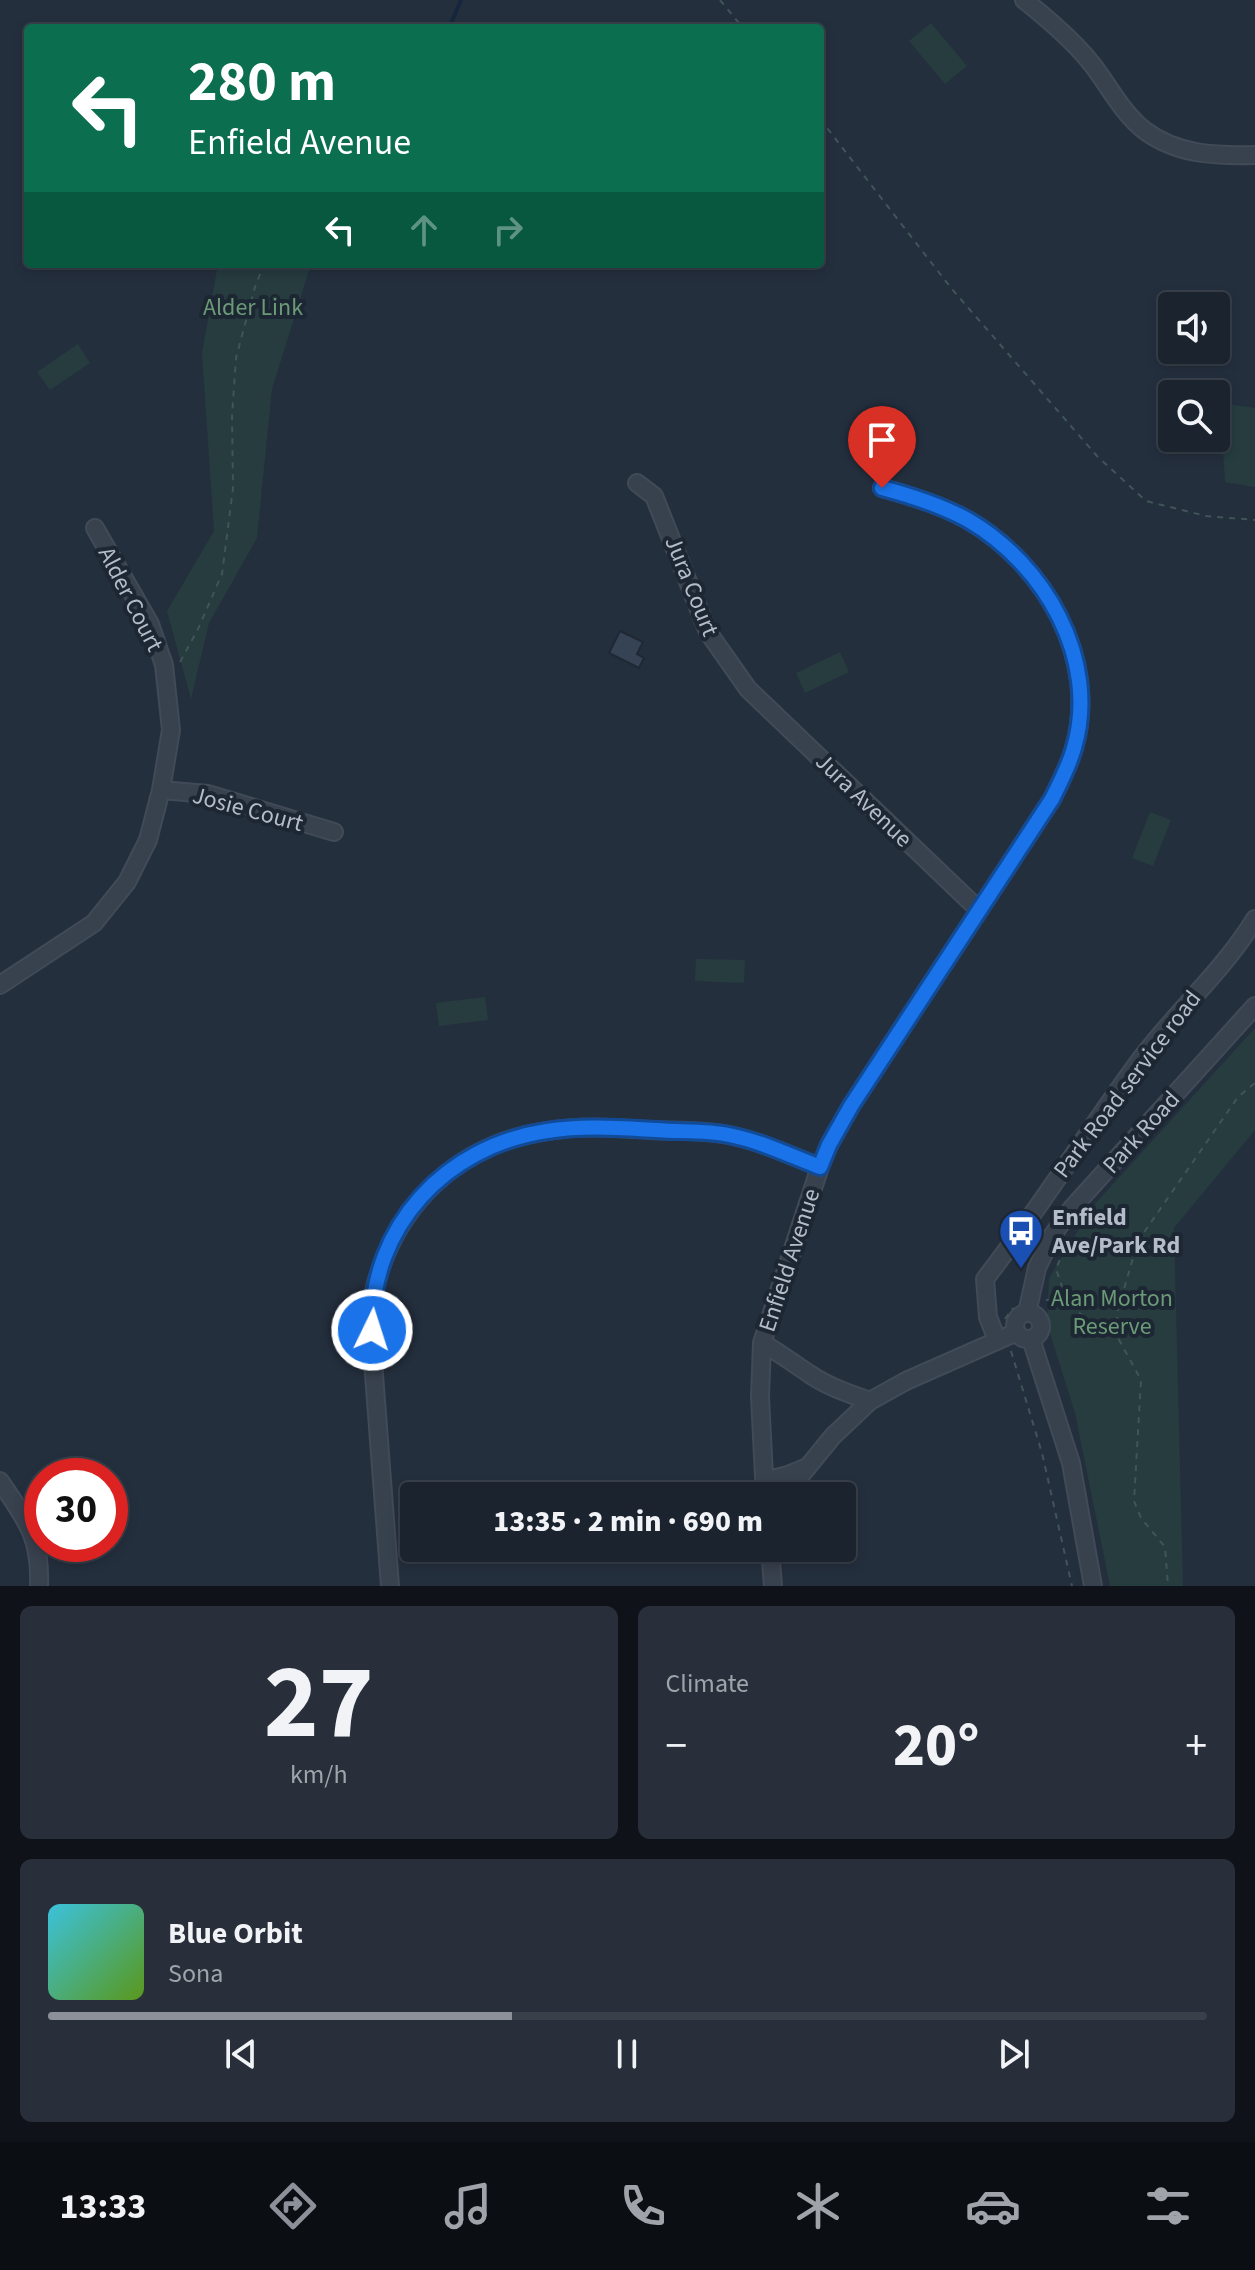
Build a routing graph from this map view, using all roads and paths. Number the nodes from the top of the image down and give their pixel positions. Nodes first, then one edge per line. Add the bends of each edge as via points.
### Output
1 (720, 0) edge
2 (1024, 0) edge
3 (740, 24) edge
4 (824, 124) edge
5 (1255, 155) edge
6 (262, 268) edge
7 (637, 483) dead end
8 (882, 488) dead end
9 (1255, 520) edge
10 (95, 528) dead end
11 (168, 684) junction
12 (748, 689) joint
13 (161, 790) junction
14 (334, 832) dead end
15 (979, 910) junction
16 (1255, 919) edge
17 (0, 985) edge
18 (1255, 1006) edge
19 (1255, 1083) edge
20 (820, 1167) junction
21 (1056, 1269) dead end
22 (1066, 1298) junction
23 (1028, 1308) junction
24 (1117, 1336) junction
25 (1013, 1337) junction
26 (762, 1343) junction
27 (870, 1401) junction
28 (0, 1481) edge
29 (765, 1482) edge
30 (781, 1482) edge
31 (771, 1562) edge
32 (39, 1586) edge
33 (390, 1586) edge
34 (773, 1586) edge
35 (1072, 1586) edge
36 (1093, 1586) edge
37 (1168, 1586) edge

1 - 3 path
2 - 5 street via 1090,61 1143,129 1173,147 1215,156
4 - 9 path via 951,288 1097,456 1146,501 1206,516
6 - 11 path via 236,358 233,488 222,574
7 - 12 street, Jura Court via 654,496 708,632
8 - 15 street, Enfield Avenue via 944,508 1000,543 1042,586 1070,643 1079,696 1074,747 1052,799
10 - 11 street, Alder Court via 150,624
11 - 13 street, Alder Court via 171,730
12 - 15 street, Jura Avenue
13 - 14 street, Josie Court via 208,794
13 - 17 street, Alder Court via 148,840 127,882 94,923
15 - 20 street, Enfield Avenue via 851,1106
16 - 25 street, Park Road service road via 1141,1059 985,1279 988,1317
18 - 23 street, Park Road via 1072,1208 1037,1268
19 - 24 path via 1238,1097 1138,1241 1117,1313
20 - 26 street, Enfield Avenue
20 - 33 street via 729,1135 579,1127 493,1145 436,1181 393,1238 371,1313
21 - 22 path
22 - 23 path
22 - 24 path via 1076,1311
23 - 25 street, Park Road via 1017,1320
23 - 25 path via 1011,1309 1002,1323
24 - 37 path via 1141,1380 1134,1501 1165,1547
25 - 27 street, Enfield Avenue
25 - 35 path
25 - 36 street via 1071,1463
26 - 27 street, Enfield Avenue via 810,1375
26 - 29 street, Enfield Avenue
27 - 30 street, Enfield Avenue via 810,1465
28 - 32 street via 29,1525 40,1558
31 - 34 street

